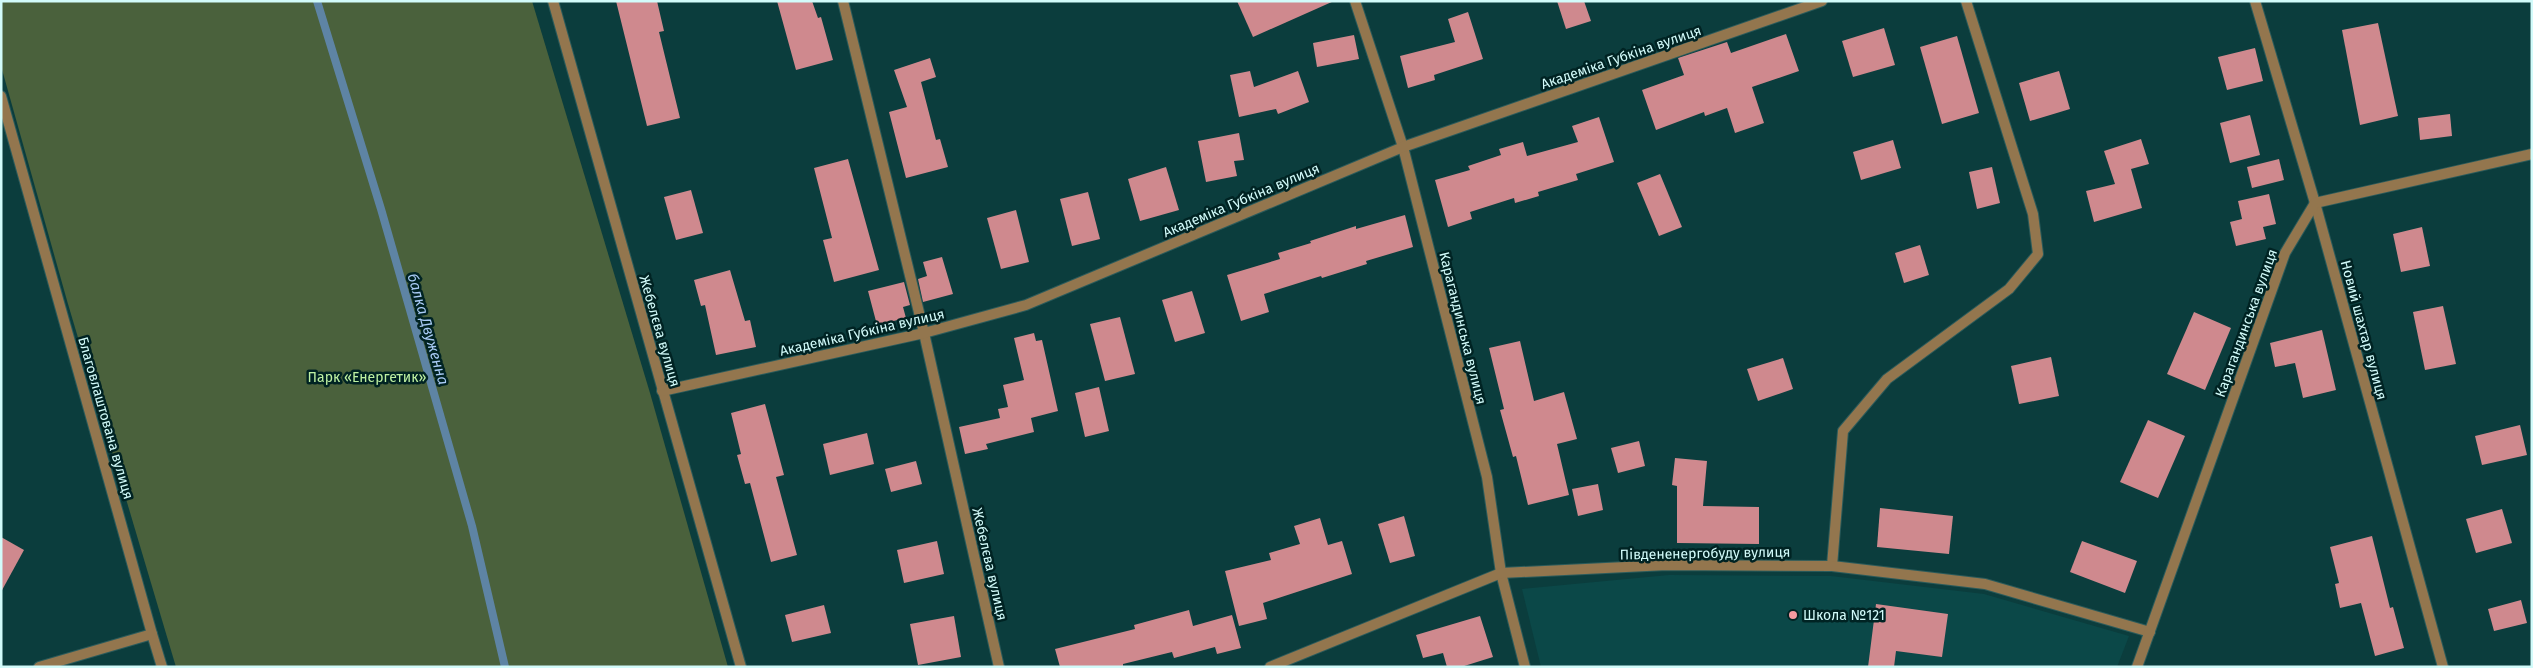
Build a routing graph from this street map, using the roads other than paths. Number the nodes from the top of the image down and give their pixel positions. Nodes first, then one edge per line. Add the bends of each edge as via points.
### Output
1 (553, 1) edge
2 (843, 1) edge
3 (1355, 1) edge
4 (1822, 1) edge
5 (1966, 1) edge
6 (2255, 1) edge
7 (1, 96) edge
8 (1403, 147) junction
9 (2532, 154) edge
10 (2315, 203) junction
11 (924, 333) junction
12 (662, 391) junction
13 (1832, 566) junction
14 (1501, 573) junction
15 (2150, 632) junction
16 (152, 634) junction
17 (39, 667) edge
18 (162, 667) edge
19 (741, 667) edge
20 (999, 667) edge
21 (1270, 667) edge
22 (1525, 667) edge
23 (2137, 667) edge
24 (2443, 667) edge

1 - 12 street, Жебелєва вулиця
2 - 11 street, Жебелєва вулиця
3 - 8 street, Карагандинська вулиця
4 - 8 street, Академіка Губкіна вулиця
5 - 13 street via 2033,214 2038,254 2009,289 1887,379 1843,432
6 - 10 street, Новий шахтар вулиця
7 - 16 street, Благовлаштована вулиця
8 - 11 street, Академіка Губкіна вулиця via 1026,306
8 - 14 street, Карагандинська вулиця via 1488,478
9 - 10 street
10 - 15 street, Карагандинська вулиця via 2285,253
10 - 24 street, Новий шахтар вулиця
11 - 12 street, Академіка Губкіна вулиця
11 - 20 street, Жебелєва вулиця
12 - 19 street, Жебелєва вулиця
13 - 14 street, Південенергобуду вулиця via 1667,565
13 - 15 street, Південенергобуду вулиця via 1985,584
14 - 21 street, Південенергобуду вулиця
14 - 22 street, Карагандинська вулиця
15 - 23 street, Карагандинська вулиця
16 - 17 street
16 - 18 street, Благовлаштована вулиця

